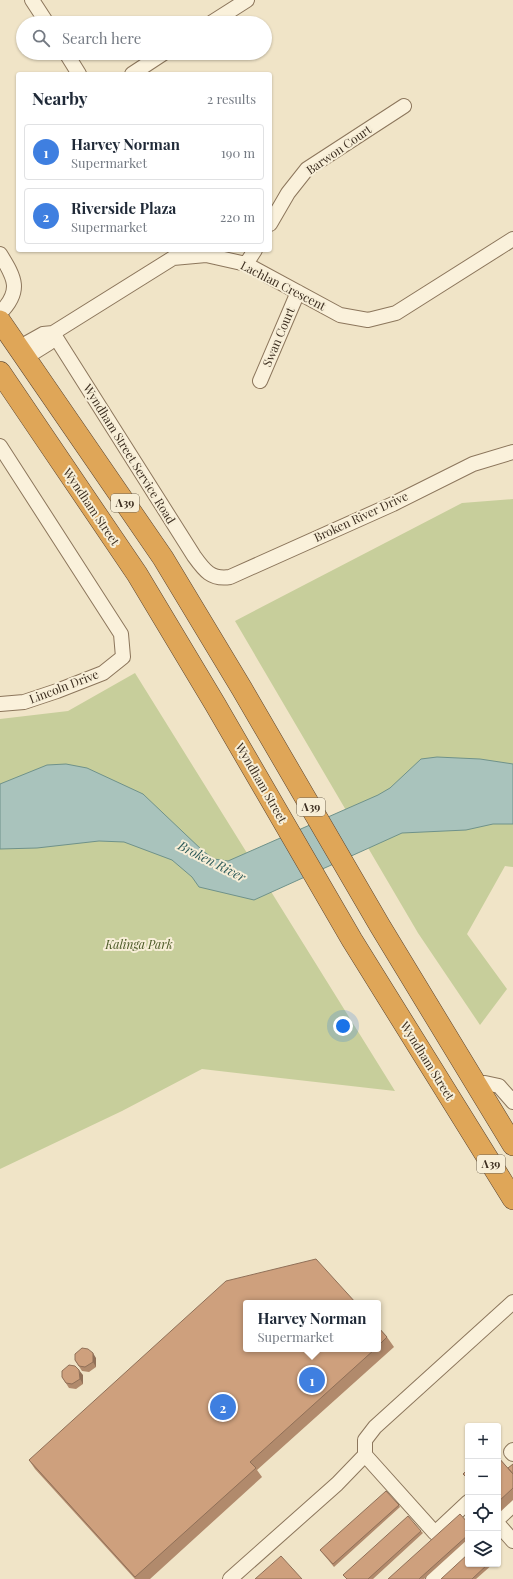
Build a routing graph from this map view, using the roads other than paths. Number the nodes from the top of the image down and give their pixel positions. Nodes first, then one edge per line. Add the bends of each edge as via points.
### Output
1 (32, 0) edge
2 (247, 0) edge
3 (42, 16) edge
4 (222, 16) edge
5 (70, 60) edge
6 (153, 60) edge
7 (78, 72) edge
8 (135, 72) edge
9 (404, 106) dead end
10 (272, 221) edge
11 (513, 239) edge
12 (254, 252) edge
13 (0, 254) edge
14 (246, 264) junction
15 (298, 292) junction
16 (0, 313) edge
17 (0, 321) edge
18 (52, 333) junction
19 (21, 353) junction
20 (0, 366) edge
21 (0, 372) edge
22 (260, 381) dead end
23 (0, 446) edge
24 (513, 452) edge
25 (208, 574) joint
26 (0, 704) edge
27 (477, 1087) junction
28 (513, 1102) edge
29 (469, 1130) junction
30 (513, 1145) edge
31 (513, 1199) edge
32 (513, 1302) edge
33 (513, 1450) edge
34 (513, 1454) edge
35 (366, 1455) junction
36 (465, 1505) edge
37 (513, 1505) edge
38 (501, 1516) edge
39 (501, 1527) edge
40 (513, 1541) edge
41 (465, 1549) edge
42 (230, 1579) edge
43 (433, 1579) edge

1 - 3 street
2 - 4 street
5 - 7 street
6 - 8 street
9 - 10 street, Barwon Court via 307,169 288,193
11 - 15 street, Lachlan Crescent via 396,314 368,320 340,314
12 - 14 street
13 - 16 street via 13,274 15,289 10,303
14 - 15 street, Lachlan Crescent
14 - 18 street, Lachlan Crescent via 206,255 173,258
15 - 22 street, Swan Court
17 - 19 highway, A39
18 - 19 street, Lachlan Crescent via 42,334
18 - 25 street, Wyndham Street Service Road
19 - 20 highway
19 - 27 highway, A39 via 163,558
21 - 29 highway, Wyndham Street / A39 via 137,574 352,940
23 - 26 street, Lincoln Drive via 121,634 123,657 103,672 57,691 24,702
24 - 25 street, Broken River Drive via 473,464 393,504 230,577 214,577
27 - 28 street via 485,1083 499,1086
27 - 29 highway via 469,1097 467,1107
27 - 30 highway, A39
29 - 31 highway, Wyndham Street / A39
32 - 35 street via 375,1427 366,1440
33 - 34 street
35 - 36 street via 435,1533
35 - 42 street
37 - 38 street
39 - 40 street
41 - 43 street

